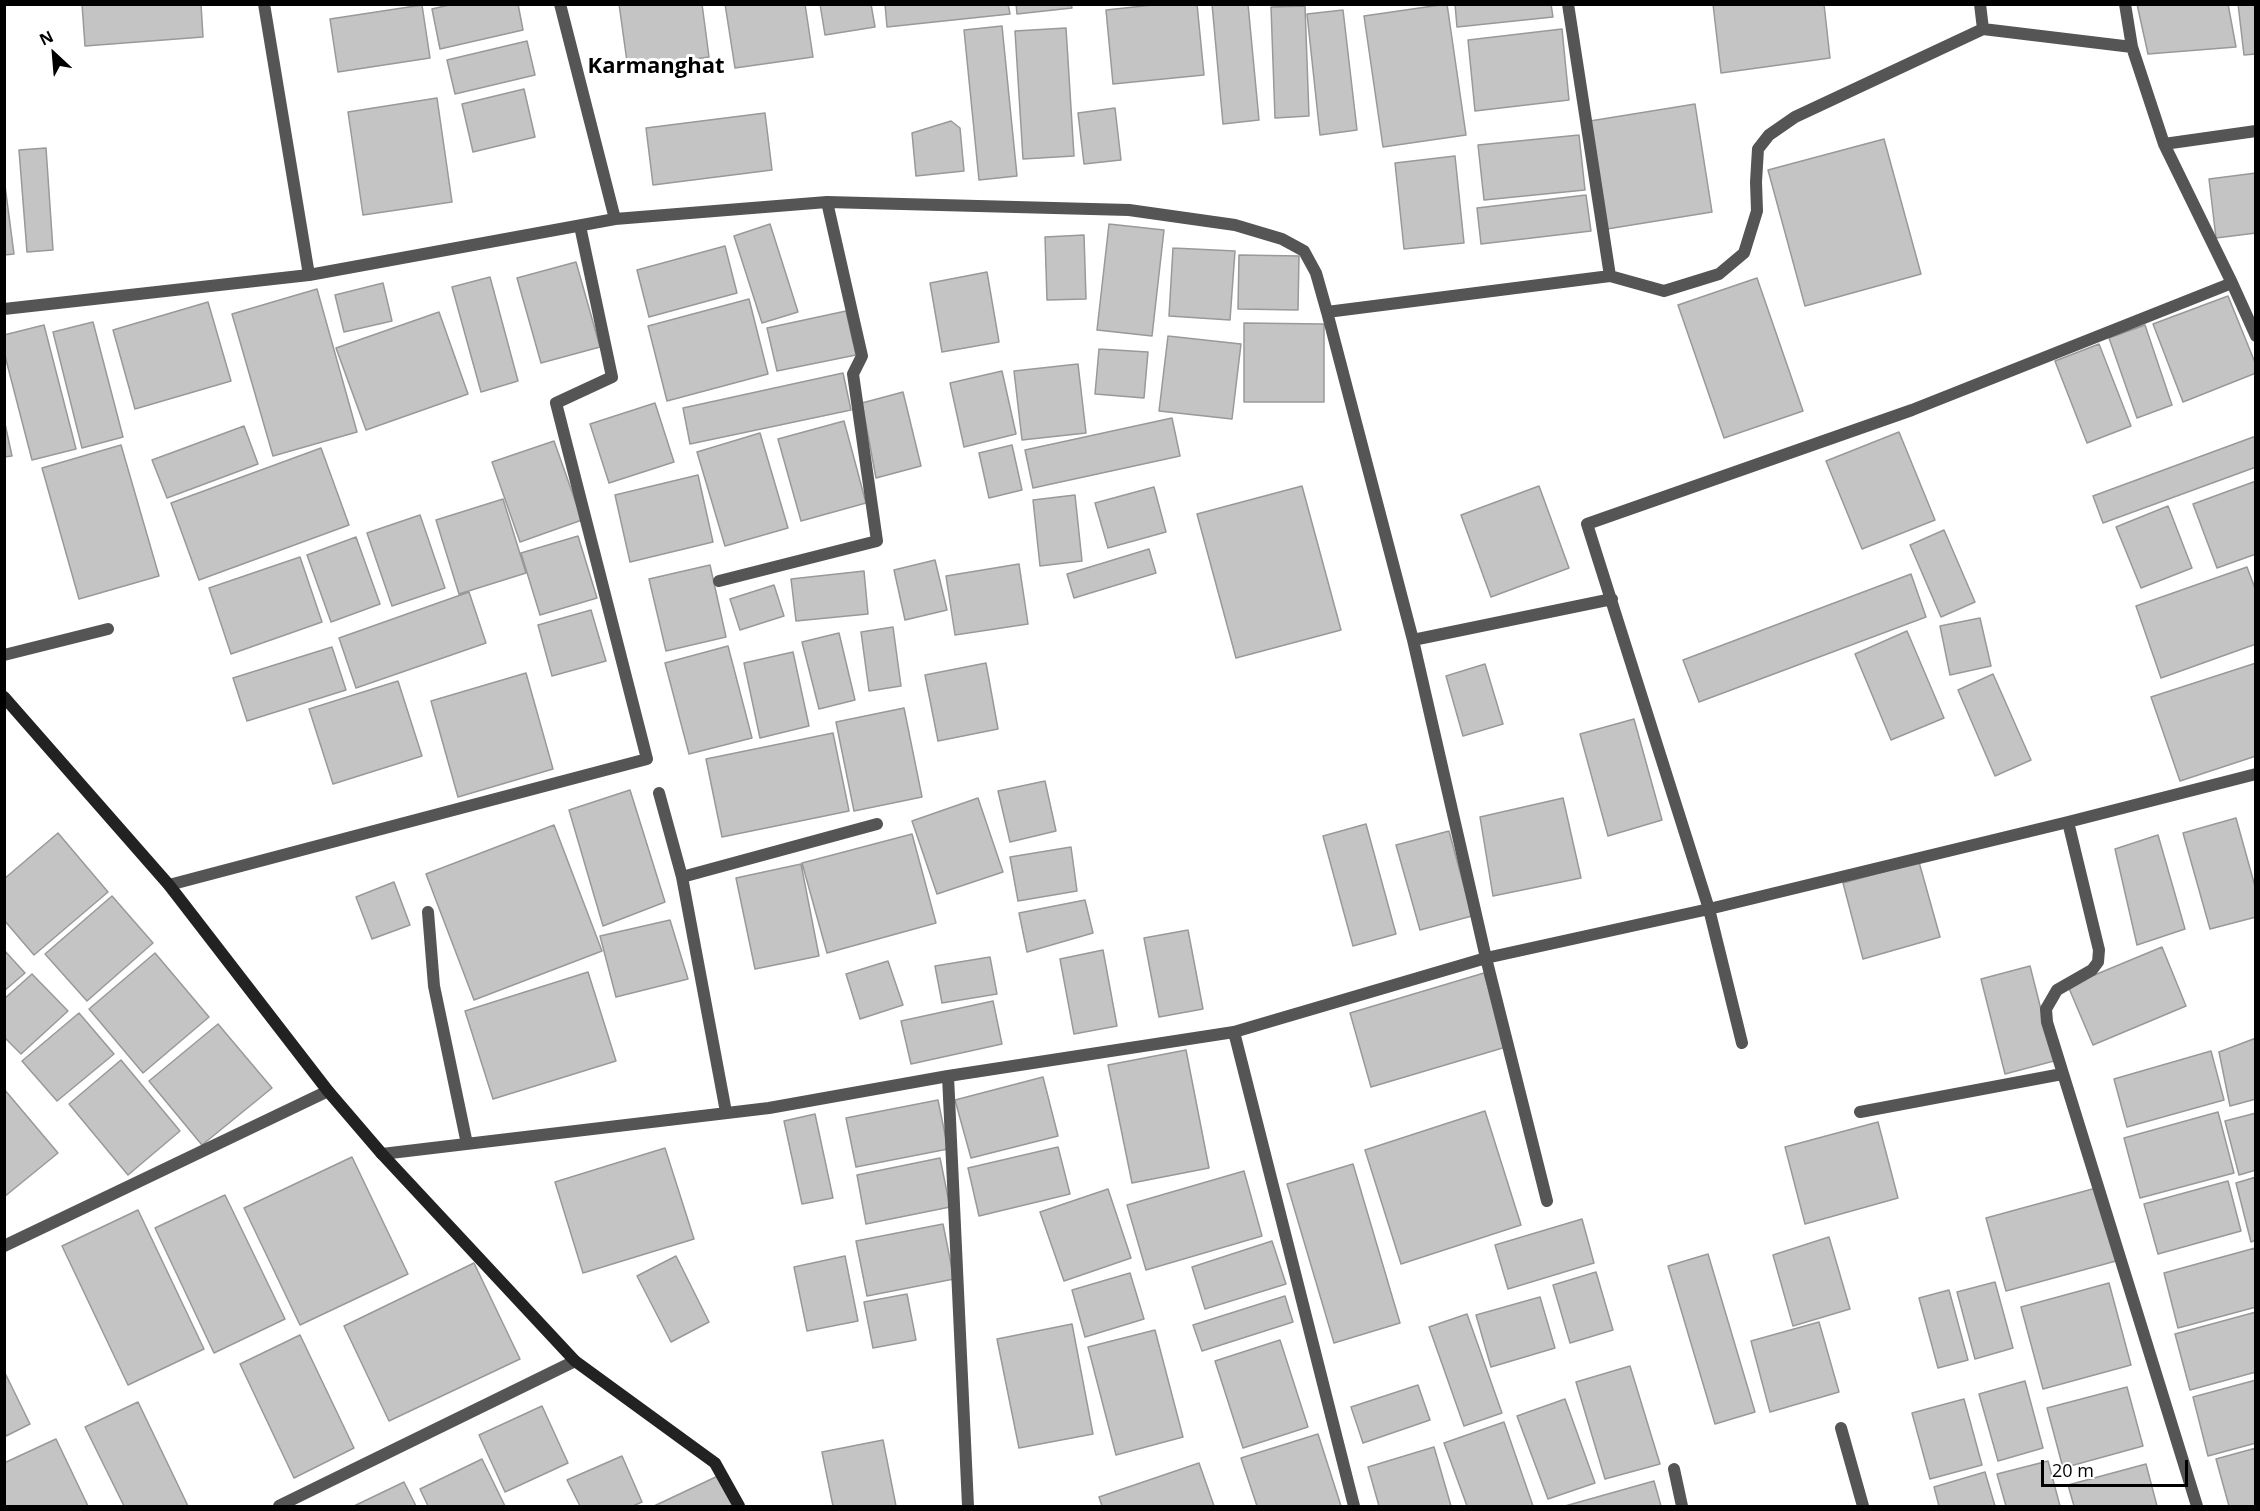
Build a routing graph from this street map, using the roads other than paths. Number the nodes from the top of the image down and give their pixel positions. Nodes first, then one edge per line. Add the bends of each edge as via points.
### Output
1 (264, 4) edge
2 (560, 4) edge
3 (1568, 4) edge
4 (1980, 4) edge
5 (2125, 4) edge
6 (1983, 29) junction
7 (2132, 47) junction
8 (2256, 131) edge
9 (2164, 144) junction
10 (827, 202) junction
11 (615, 219) junction
12 (580, 226) junction
13 (309, 275) junction
14 (1610, 276) junction
15 (2232, 283) junction
16 (4, 309) edge
17 (1327, 312) junction
18 (2252, 320) edge
19 (2256, 336) edge
20 (720, 581) dead end
21 (1612, 599) junction
22 (108, 629) dead end
23 (1413, 640) junction
24 (4, 655) edge
25 (4, 697) edge
26 (2256, 774) edge
27 (659, 793) dead end
28 (2068, 822) junction
29 (877, 824) dead end
30 (682, 876) junction
31 (169, 885) junction
32 (1709, 909) junction
33 (428, 912) dead end
34 (1486, 958) junction
35 (1234, 1032) junction
36 (1742, 1043) dead end
37 (2062, 1074) junction
38 (948, 1076) junction
39 (328, 1091) junction
40 (726, 1112) junction
41 (1860, 1113) dead end
42 (467, 1144) junction
43 (382, 1154) junction
44 (1547, 1201) dead end
45 (4, 1246) edge
46 (575, 1361) junction
47 (1840, 1428) dead end
48 (1674, 1468) dead end
49 (279, 1506) edge
50 (739, 1506) edge
51 (968, 1506) edge
52 (1354, 1506) edge
53 (1682, 1506) edge
54 (1863, 1506) edge
55 (2197, 1506) edge

1 - 13 street
2 - 11 street
3 - 14 street
4 - 6 street
5 - 7 street
6 - 7 street
6 - 14 street via 1795,117 1769,135 1758,149 1757,211 1744,253 1719,274 1664,291
7 - 9 street
8 - 9 street
9 - 15 street
10 - 11 street
10 - 17 street via 1129,210 1235,225 1282,239 1304,251 1316,273
10 - 20 street via 862,356 853,374 877,541
11 - 12 street
12 - 13 street
12 - 31 street via 612,377 556,403 647,759
13 - 16 street
14 - 17 street
15 - 18 street
15 - 21 street via 1912,410 1587,524
17 - 23 street
18 - 19 street
21 - 23 street
21 - 32 street
22 - 24 street
23 - 34 street
25 - 31 main road
26 - 28 street
27 - 30 street
28 - 32 street
28 - 37 street via 2098,962 2092,970 2057,990 2046,1009
29 - 30 street
30 - 40 street
31 - 39 main road
32 - 34 street
32 - 36 street
33 - 42 street via 434,986
34 - 35 street
34 - 44 street
35 - 38 street
35 - 52 street
37 - 41 street
37 - 55 street
38 - 40 street
38 - 51 street
39 - 43 main road
39 - 45 street
40 - 42 street
42 - 43 street
43 - 46 main road
46 - 49 street
46 - 50 main road via 715,1463
47 - 54 street
48 - 53 street

